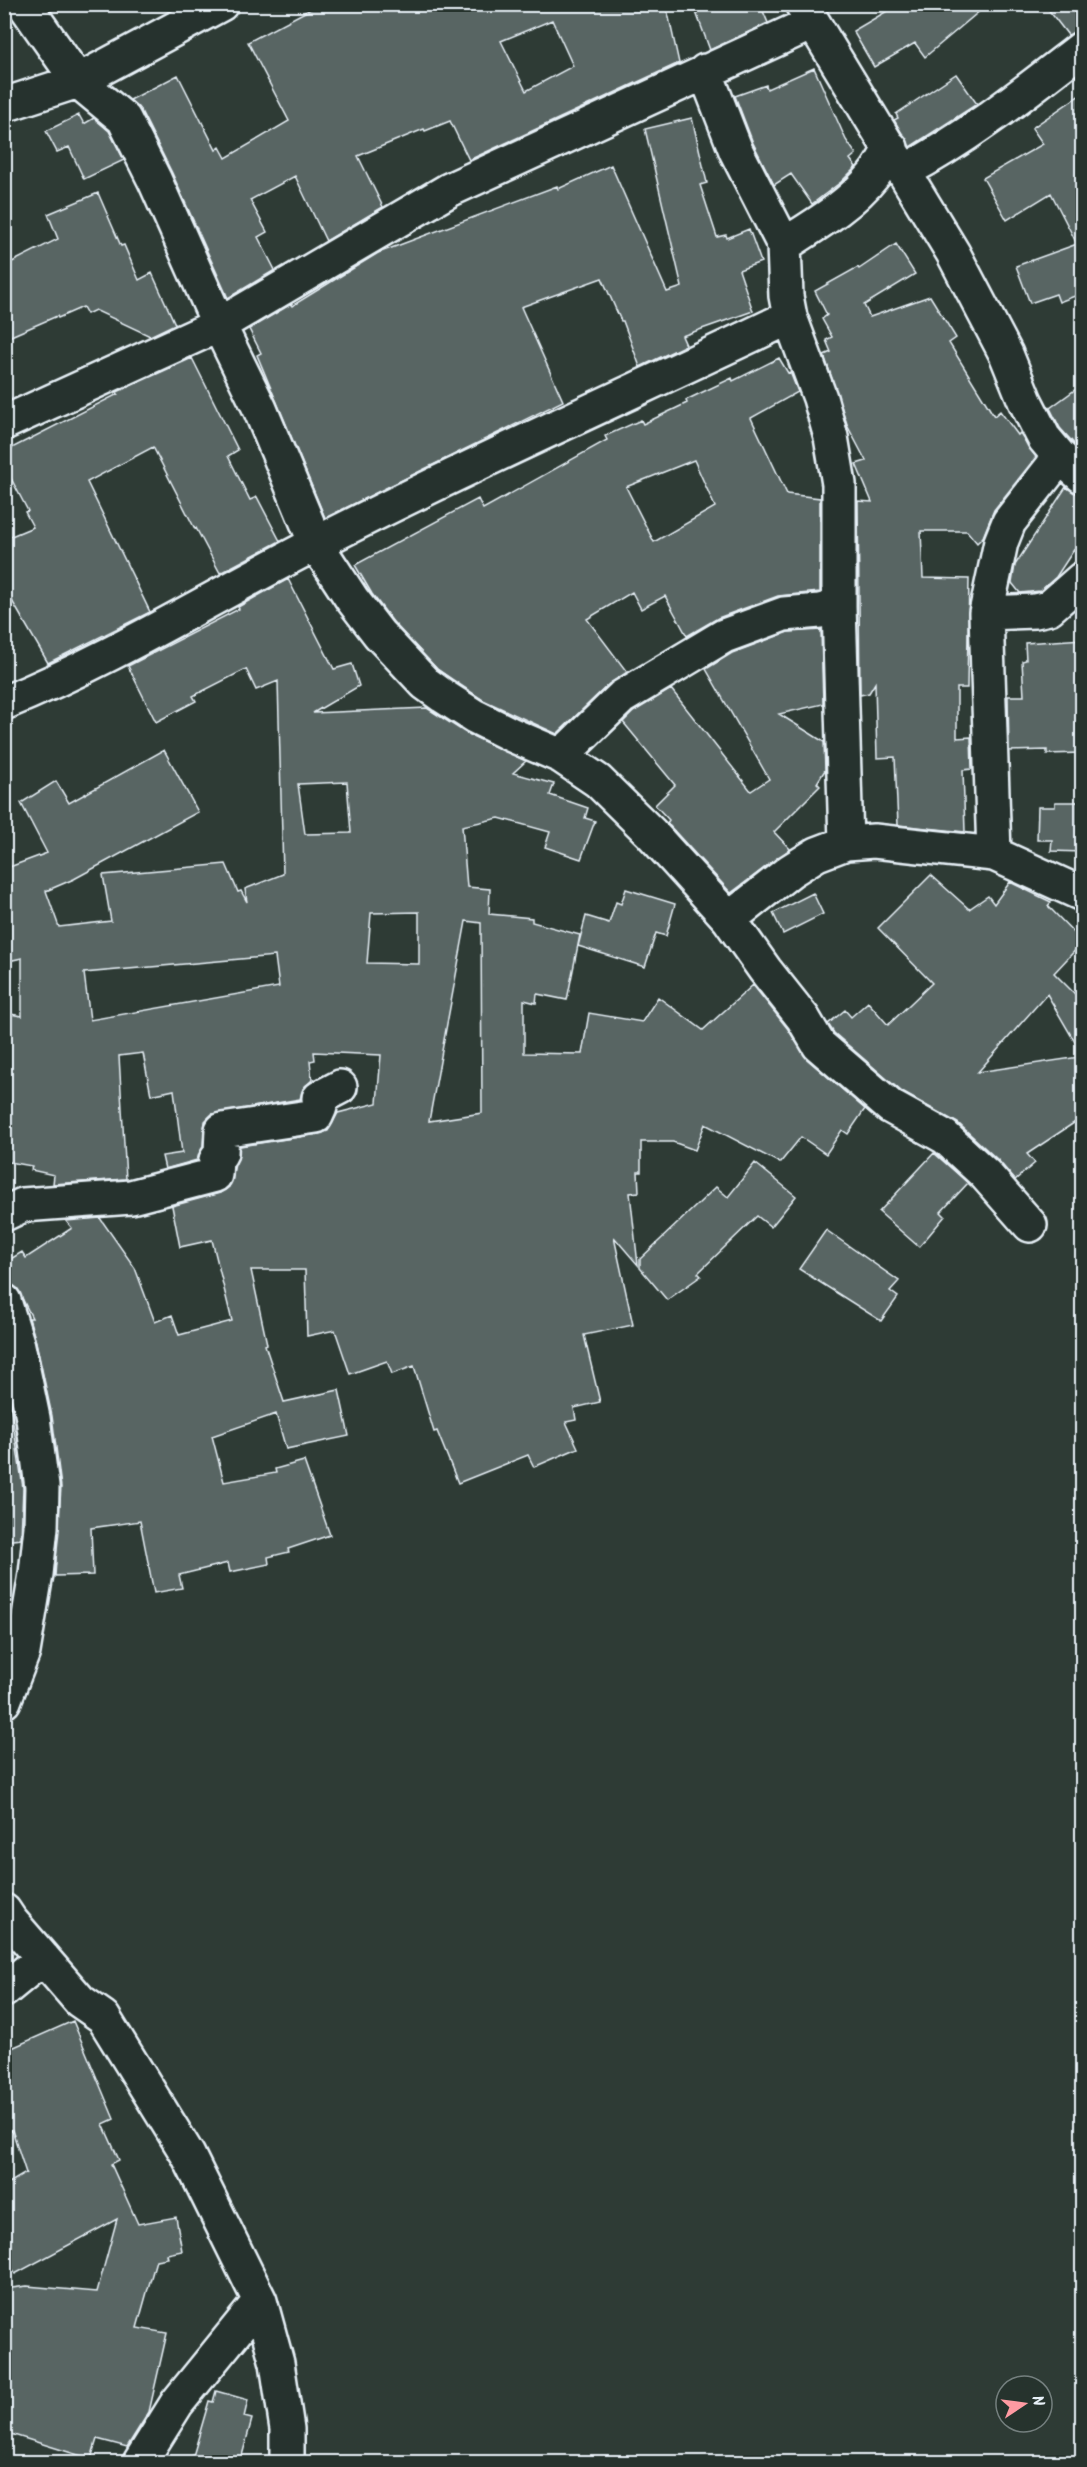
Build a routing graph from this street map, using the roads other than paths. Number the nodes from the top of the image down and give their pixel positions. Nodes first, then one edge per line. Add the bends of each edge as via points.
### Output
1 (24, 4) edge
2 (221, 4) edge
3 (807, 14) edge
4 (1083, 48) edge
5 (705, 71) junction
6 (78, 81) junction
7 (4, 105) edge
8 (898, 160) junction
9 (784, 245) junction
10 (789, 317) junction
11 (219, 325) junction
12 (4, 423) edge
13 (1071, 467) edge
14 (316, 544) junction
15 (1083, 579) edge
16 (839, 606) junction
17 (986, 613) junction
18 (4, 703) edge
19 (561, 756) junction
20 (846, 843) junction
21 (994, 854) junction
22 (1083, 894) edge
23 (729, 919) junction
24 (340, 1087) dead end
25 (4, 1214) edge
26 (1030, 1225) dead end
27 (4, 1301) edge
28 (4, 1701) edge
29 (4, 1911) edge
30 (43, 1958) junction
31 (4, 1990) edge
32 (260, 2301) junction
33 (140, 2463) edge
34 (286, 2463) edge

1 - 6 street
2 - 6 street
3 - 5 street
3 - 8 street
4 - 8 street via 953,144
5 - 9 street via 736,151
5 - 11 street via 448,190
6 - 7 street
6 - 11 street via 124,119
8 - 9 street
8 - 13 street via 1006,354 1044,438
9 - 10 street
10 - 14 street
10 - 16 street via 831,437 839,484
11 - 12 street
11 - 14 street via 260,409
13 - 17 street via 1009,522
14 - 18 street via 78,670
14 - 19 street via 379,634 425,683 474,716
15 - 17 street via 1049,608
16 - 19 street via 784,614 724,636 622,697
16 - 20 street
17 - 21 street
19 - 23 street via 598,781 626,807
20 - 21 street via 903,843
20 - 23 street via 808,859
21 - 22 street
23 - 26 street via 803,1018 819,1046 891,1107 945,1137 985,1174
24 - 25 street via 319,1098 316,1116 222,1130 221,1153 214,1174 131,1197 23,1205
27 - 28 street via 33,1418 42,1486 36,1574 23,1652
29 - 30 street
30 - 31 street
30 - 32 street via 80,2001 103,2017 188,2155
32 - 33 street via 177,2403
32 - 34 street via 277,2363 287,2429

